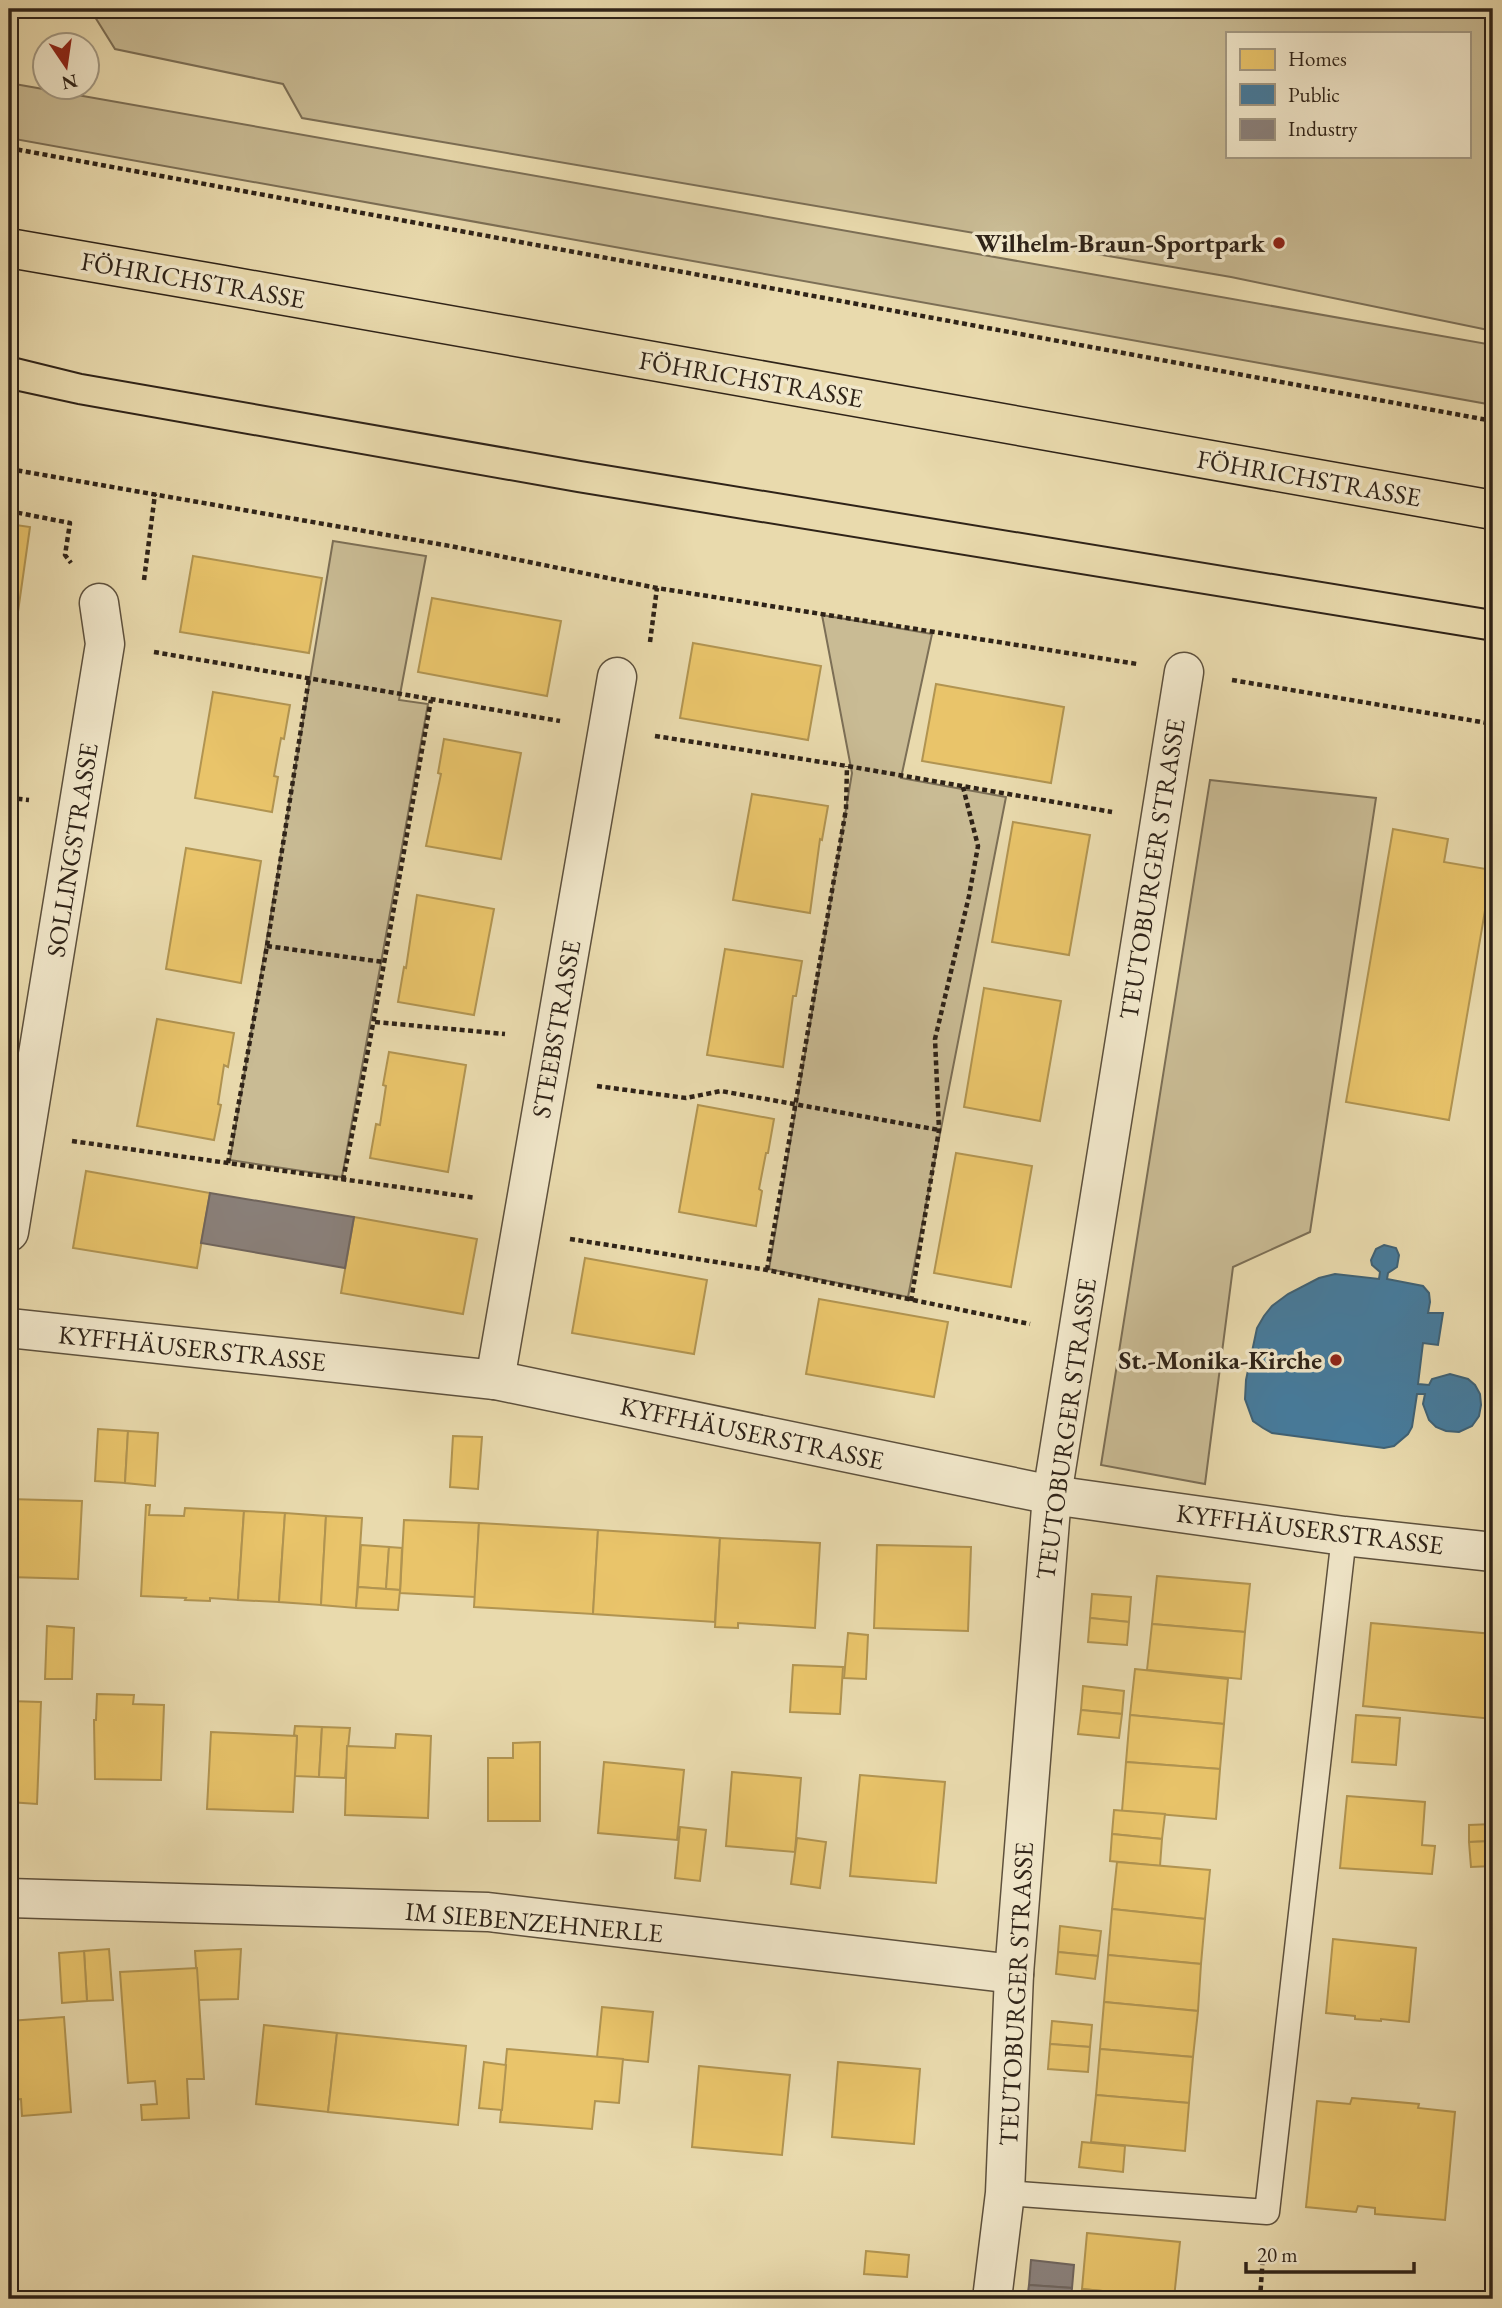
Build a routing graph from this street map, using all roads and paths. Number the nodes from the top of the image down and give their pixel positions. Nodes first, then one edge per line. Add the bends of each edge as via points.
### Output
1 (9, 148) edge
2 (9, 248) edge
3 (1493, 421) edge
4 (9, 468) edge
5 (155, 494) junction
6 (1493, 510) edge
7 (9, 511) edge
8 (99, 603) junction
9 (1184, 672) junction
10 (617, 677) dead end
11 (309, 678) dead end
12 (431, 700) dead end
13 (1493, 724) edge
14 (847, 766) dead end
15 (963, 787) dead end
16 (267, 946) junction
17 (383, 962) junction
18 (375, 1022) junction
19 (555, 1038) junction
20 (547, 1079) junction
21 (796, 1105) junction
22 (939, 1129) junction
23 (25, 1135) junction
24 (228, 1163) junction
25 (344, 1180) junction
26 (523, 1218) junction
27 (9, 1232) edge
28 (766, 1270) junction
29 (911, 1301) junction
30 (9, 1328) edge
31 (1077, 1333) junction
32 (495, 1380) junction
33 (1052, 1495) junction
34 (1344, 1536) junction
35 (1493, 1552) edge
36 (9, 1898) edge
37 (1014, 1974) junction
38 (1005, 2193) junction
39 (992, 2299) edge

1 - 3 path
2 - 6 main road, FÖHRICHSTRASSE
4 - 5 path
5 - 8 path via 144,582
5 - 9 path via 657,588
7 - 8 path via 70,523 65,555
8 - 23 street, SOLLINGSTRASSE via 105,643
9 - 13 path
9 - 31 street, TEUTOBURGER STRASSE
10 - 19 street, STEEBSTRASSE
11 - 16 path
12 - 17 path
14 - 21 path via 846,809
15 - 22 path via 978,846 935,1039
16 - 17 path
16 - 24 path
17 - 18 path
18 - 19 path
18 - 25 path
19 - 20 street, STEEBSTRASSE
20 - 21 path via 686,1098 721,1091
20 - 26 street, STEEBSTRASSE
21 - 22 path
21 - 28 path
22 - 29 path
23 - 24 path
23 - 27 street, SOLLINGSTRASSE
24 - 25 path
25 - 26 path
26 - 28 path
26 - 32 street, STEEBSTRASSE
28 - 29 path
29 - 31 path
30 - 32 street, KYFFHÄUSERSTRASSE
31 - 33 street, TEUTOBURGER STRASSE
32 - 33 street, KYFFHÄUSERSTRASSE
33 - 34 street, KYFFHÄUSERSTRASSE
33 - 37 street, TEUTOBURGER STRASSE
34 - 35 street, KYFFHÄUSERSTRASSE
34 - 38 lane via 1267,2212
36 - 37 street, IM SIEBENZEHNERLE via 488,1912
37 - 38 street, TEUTOBURGER STRASSE
38 - 39 street, TEUTOBURGER STRASSE

